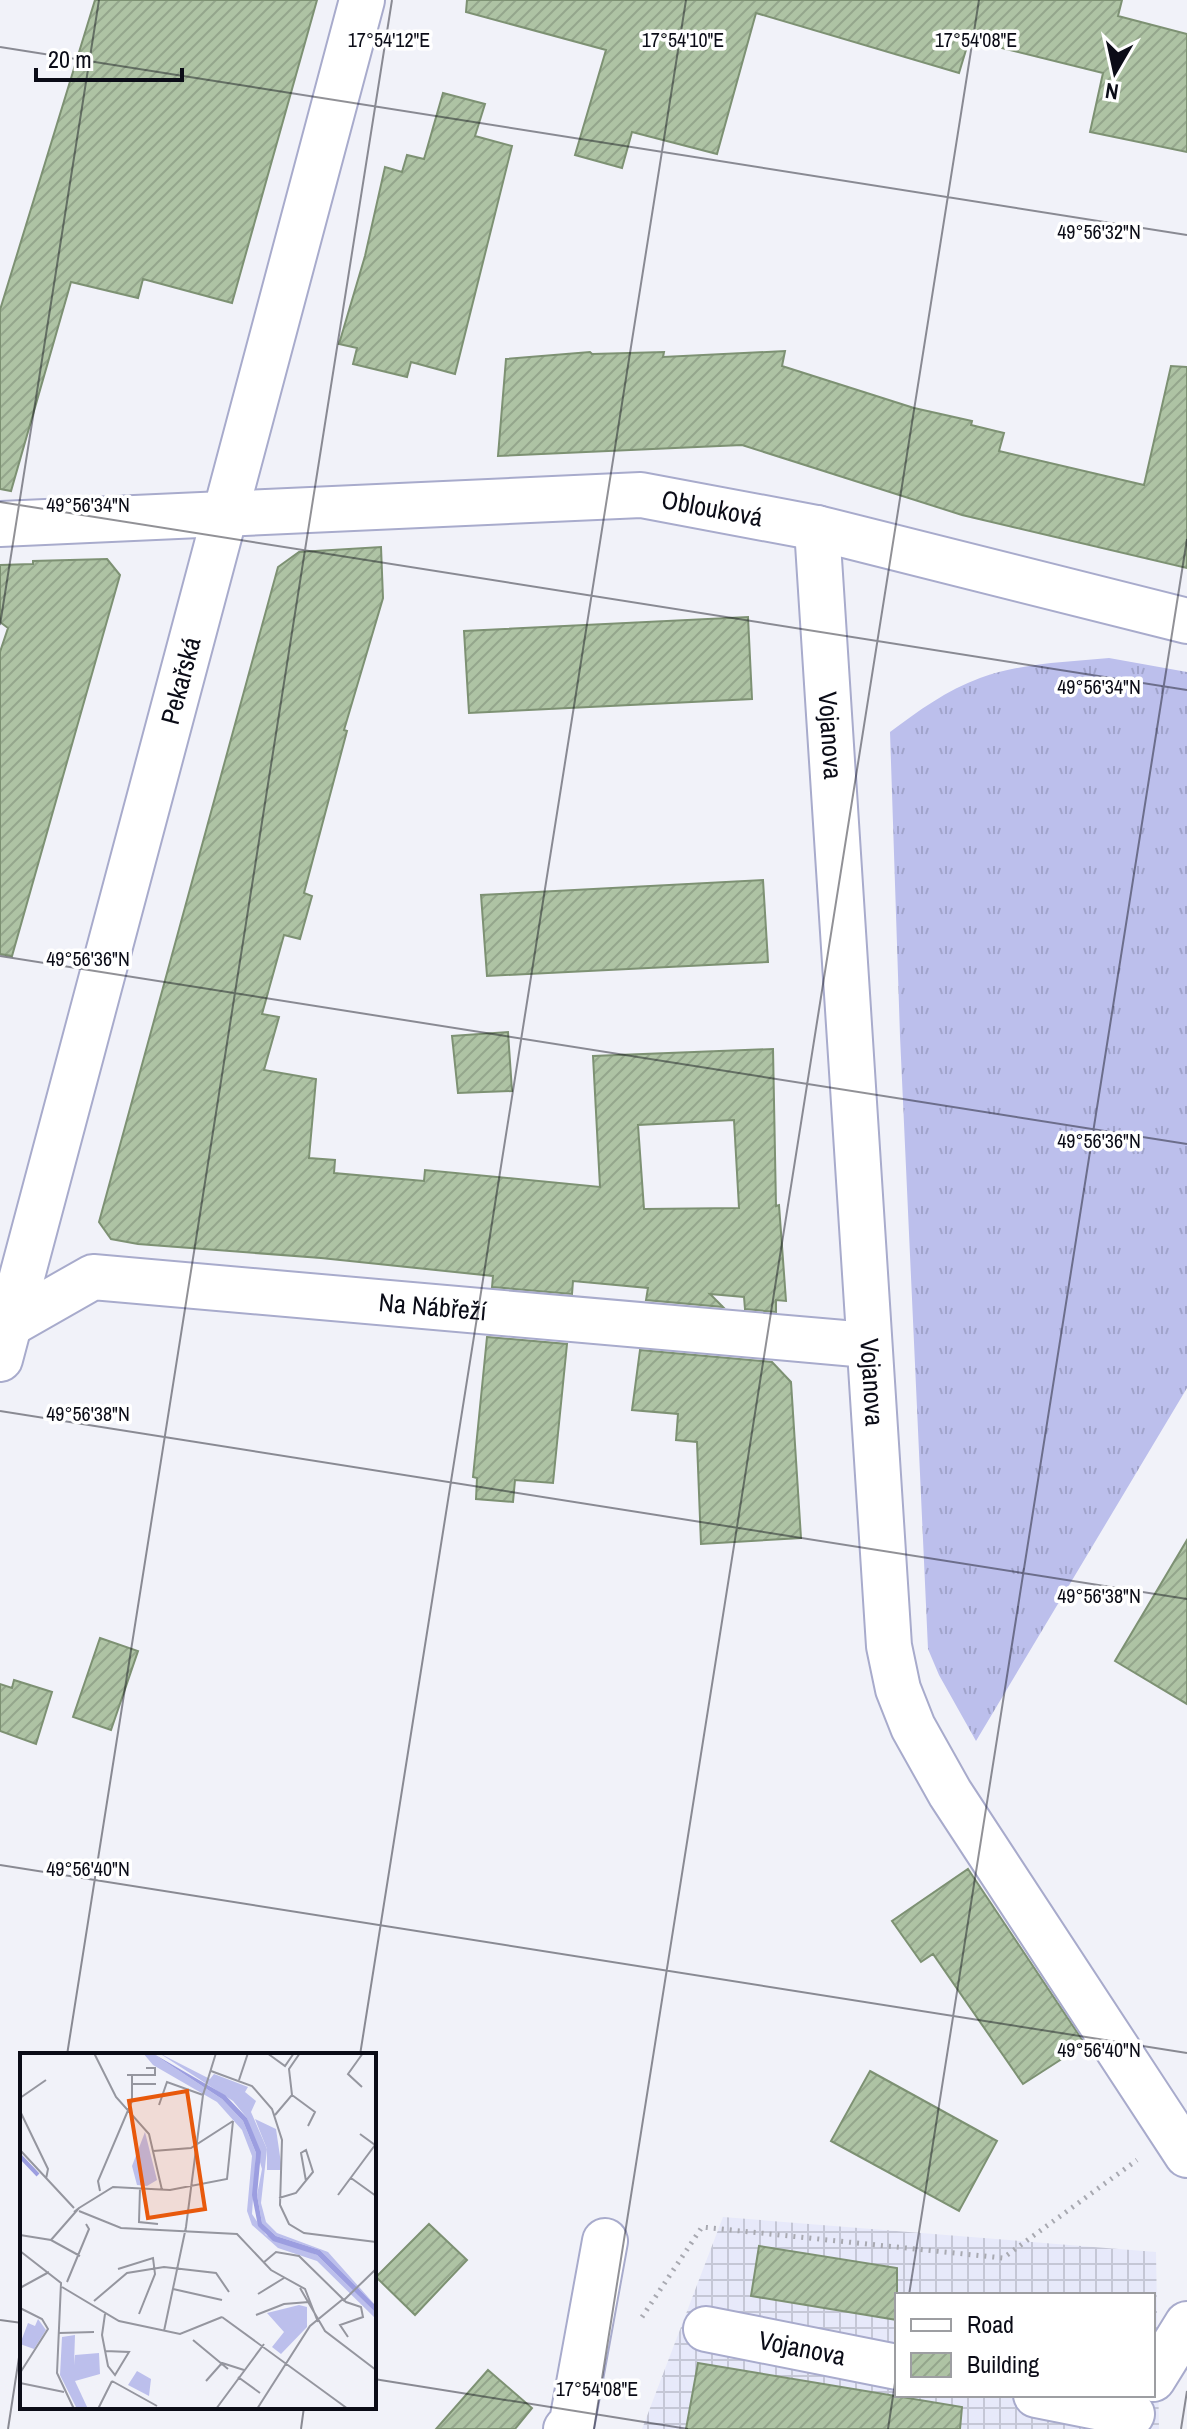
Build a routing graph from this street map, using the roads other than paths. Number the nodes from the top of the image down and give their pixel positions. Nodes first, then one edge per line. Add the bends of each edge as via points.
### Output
1 (362, 0) edge
2 (224, 515) junction
3 (0, 524) edge
4 (817, 528) junction
5 (1187, 621) edge
6 (4, 1338) edge
7 (867, 1345) junction
8 (1180, 2144) edge
9 (605, 2241) dead end
10 (1187, 2324) edge
11 (706, 2329) dead end
12 (895, 2367) edge
13 (1155, 2377) edge
14 (1059, 2397) edge
15 (1139, 2404) edge
16 (566, 2429) edge

1 - 2 street, Pekařská
2 - 3 street, Oblouková
2 - 4 street, Oblouková via 641,495
2 - 6 street, Pekařská
4 - 5 street, Oblouková
4 - 7 street, Vojanova
6 - 7 street, Na Nábřeží via 93,1277
7 - 8 street, Vojanova via 889,1646 898,1689 950,1793
9 - 16 street via 572,2422
10 - 13 street
11 - 12 street, Vojanova
14 - 15 street

